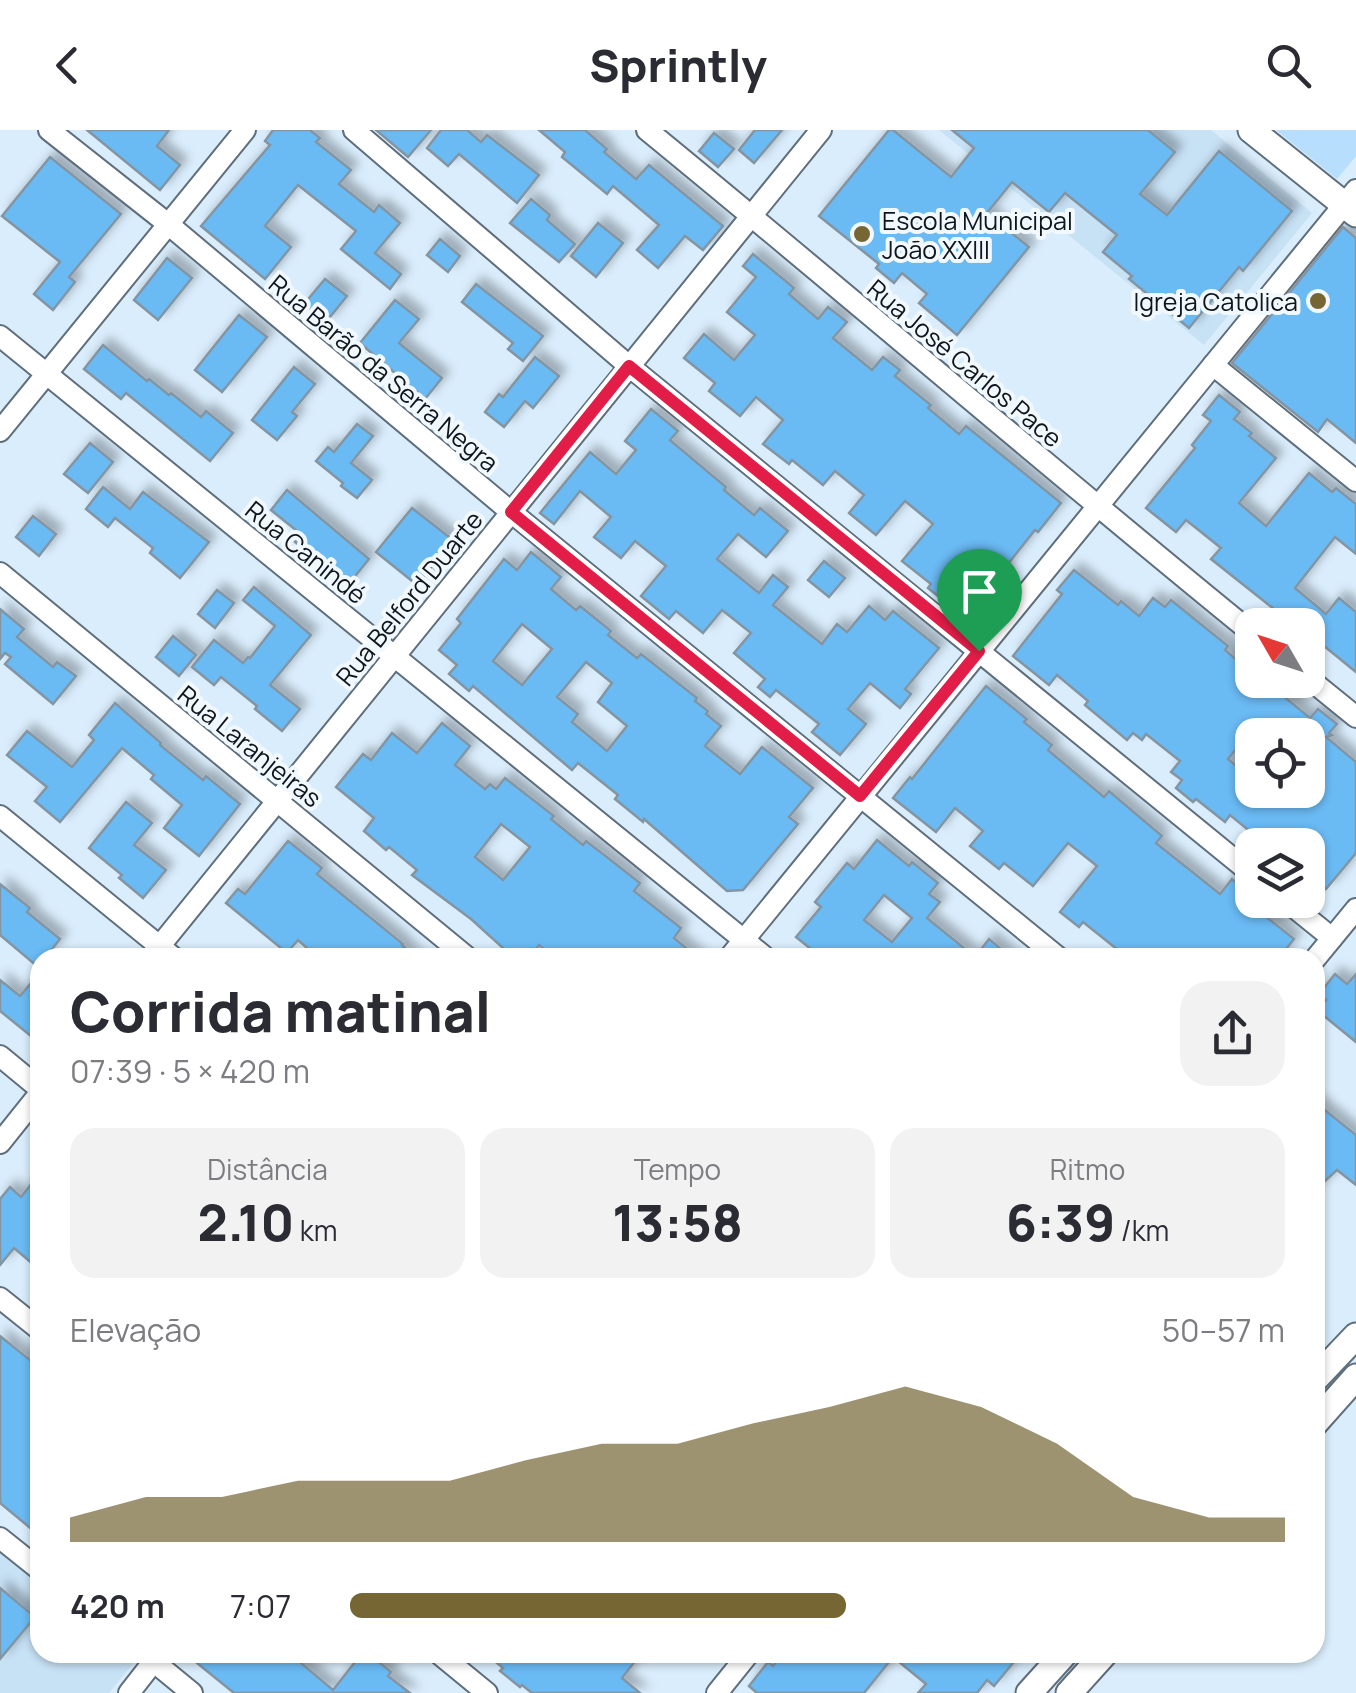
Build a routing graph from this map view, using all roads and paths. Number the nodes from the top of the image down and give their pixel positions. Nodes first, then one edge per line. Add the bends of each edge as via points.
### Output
1 (49, 130) edge
2 (245, 130) edge
3 (354, 130) edge
4 (646, 130) edge
5 (821, 130) edge
6 (1252, 130) edge
7 (1352, 203) edge
8 (752, 216) junction
9 (168, 224) junction
10 (0, 336) edge
11 (1213, 365) junction
12 (629, 366) junction
13 (47, 374) junction
14 (0, 431) edge
15 (1356, 481) edge
16 (1097, 507) junction
17 (511, 512) junction
18 (0, 573) edge
19 (1235, 619) edge
20 (979, 651) junction
21 (394, 656) junction
22 (1325, 692) edge
23 (1356, 717) edge
24 (860, 796) junction
25 (277, 801) junction
26 (0, 816) edge
27 (1235, 860) edge
28 (1356, 909) edge
29 (1307, 918) edge
30 (1332, 938) junction
31 (744, 939) junction
32 (154, 948) edge
33 (166, 948) edge
34 (456, 948) edge
35 (736, 948) edge
36 (754, 948) edge
37 (1046, 948) edge
38 (1324, 948) edge
39 (0, 1056) edge
40 (30, 1082) edge
41 (30, 1104) edge
42 (0, 1142) edge
43 (0, 1298) edge
44 (30, 1322) edge
45 (1356, 1336) edge
46 (1325, 1369) edge
47 (1356, 1377) edge
48 (1325, 1412) edge
49 (0, 1538) edge
50 (30, 1562) edge
51 (148, 1663) edge
52 (160, 1663) edge
53 (450, 1663) edge
54 (738, 1663) edge
55 (1056, 1663) edge
56 (1096, 1663) edge
57 (130, 1693) edge
58 (192, 1693) edge
59 (487, 1693) edge
60 (717, 1693) edge
61 (1029, 1693) edge
62 (1069, 1693) edge

1 - 9 street, Rua Barão da Serra Negra
2 - 9 street
3 - 12 street
4 - 8 street, Rua José Carlos Pace
5 - 8 street, Rua Belford Duarte
6 - 7 main road
7 - 11 street
8 - 12 street, Rua Belford Duarte
8 - 16 street, Rua José Carlos Pace
9 - 13 street
9 - 17 street, Rua Barão da Serra Negra
10 - 13 street, Rua Canindé
11 - 15 street
11 - 16 street
12 - 17 street, Rua Belford Duarte
12 - 20 street
13 - 14 street
13 - 21 street, Rua Canindé
16 - 19 street, Rua José Carlos Pace
16 - 20 street
17 - 21 street, Rua Belford Duarte
17 - 24 street, Rua Barão da Serra Negra
18 - 25 street, Rua Laranjeiras
20 - 24 street
20 - 27 street
21 - 25 street, Rua Belford Duarte
21 - 31 street, Rua Canindé
22 - 23 street
24 - 31 street
24 - 37 street, Rua Barão da Serra Negra
25 - 33 street, Rua Belford Duarte
25 - 34 street, Rua Laranjeiras
26 - 32 street
28 - 30 street
29 - 30 street
30 - 38 street
31 - 35 street
31 - 36 street, Rua Canindé
39 - 40 street
41 - 42 street
43 - 44 street
45 - 46 main road
47 - 48 main road
49 - 50 street
51 - 57 street
52 - 58 street
53 - 59 street
54 - 60 street
55 - 61 main road
56 - 62 main road

